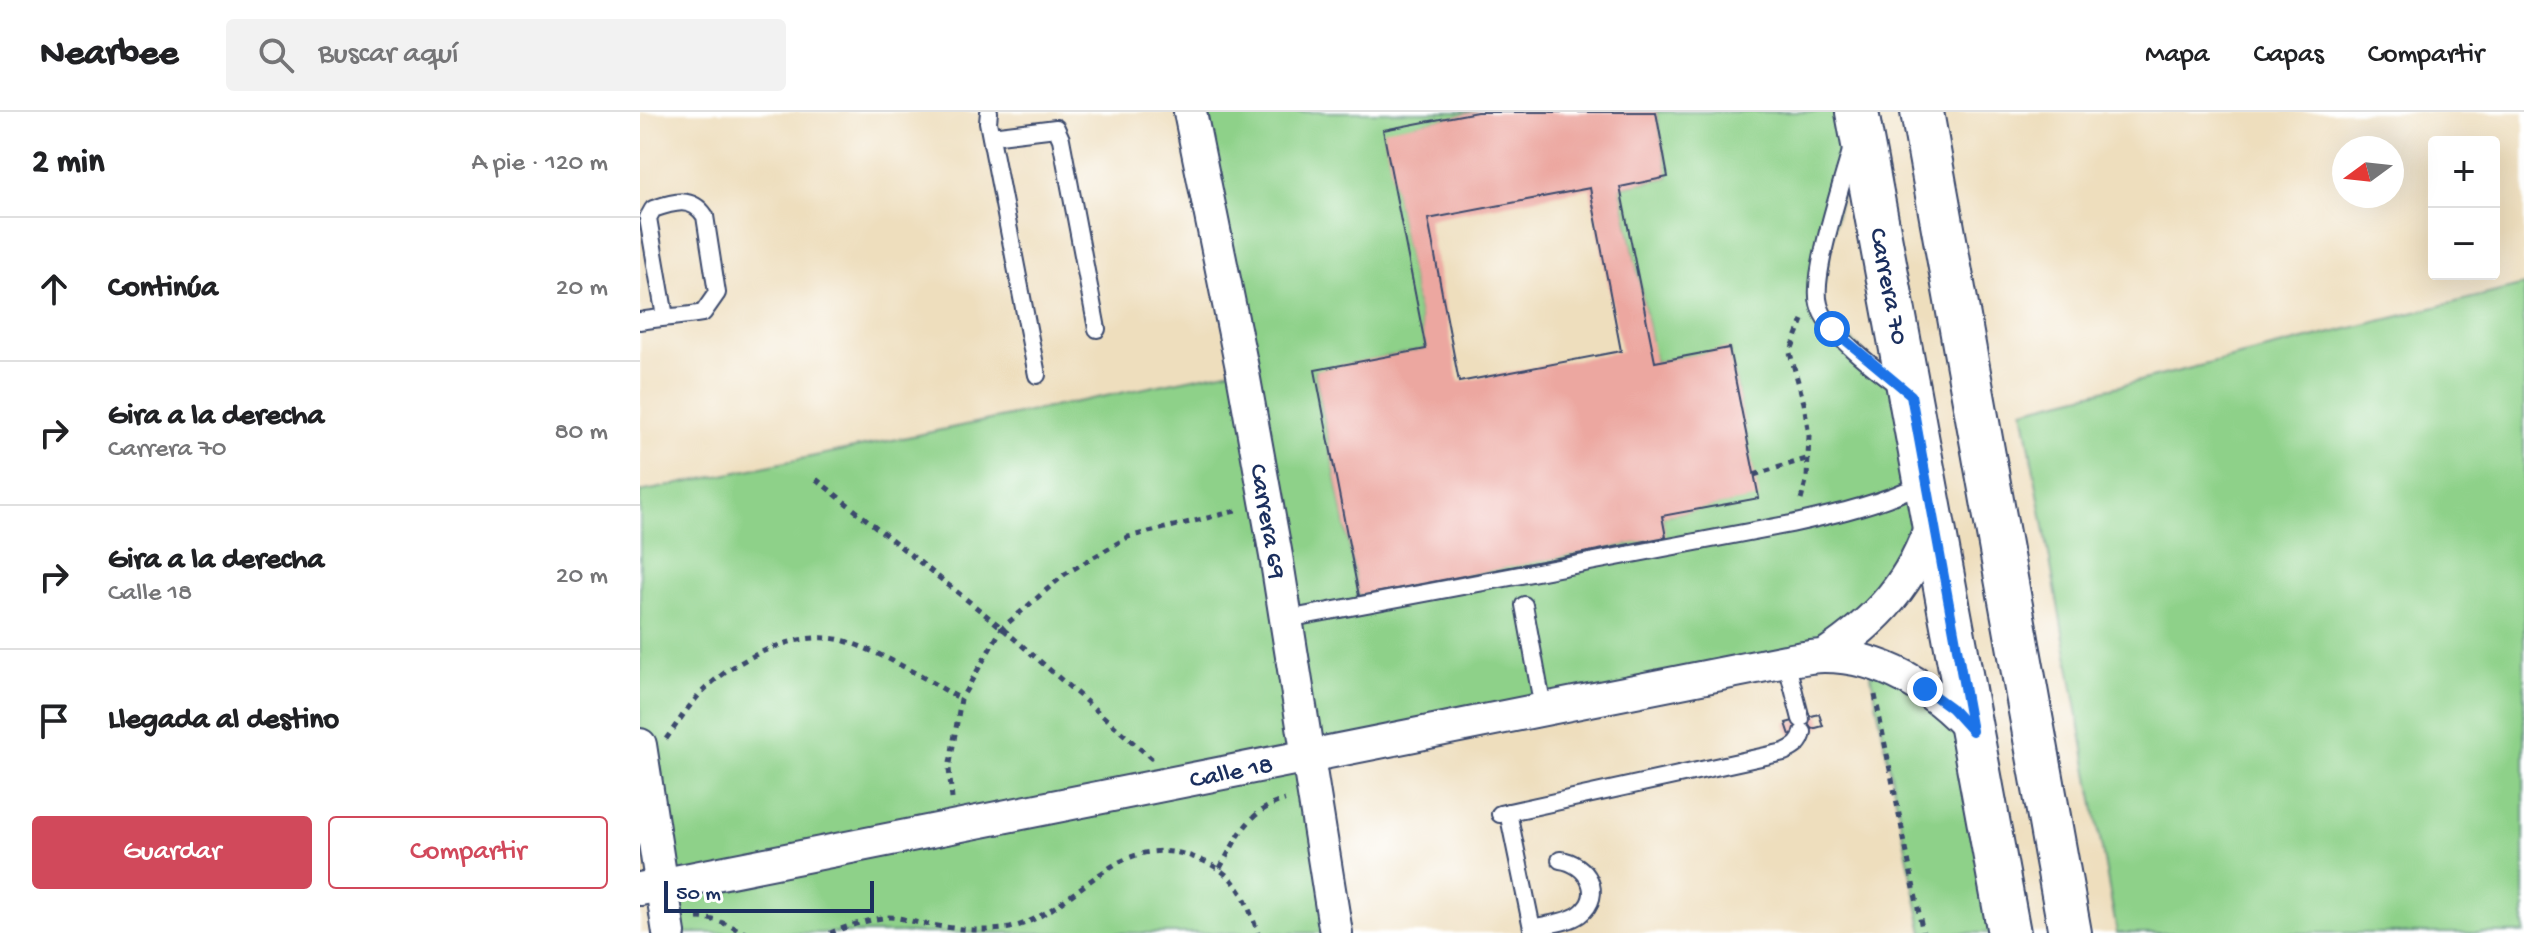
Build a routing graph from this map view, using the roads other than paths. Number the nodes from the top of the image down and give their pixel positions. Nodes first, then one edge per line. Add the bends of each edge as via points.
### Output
1 (989, 112) edge
2 (1190, 112) edge
3 (1922, 112) edge
4 (1858, 115) edge
5 (991, 136) junction
6 (665, 317) junction
7 (640, 321) edge
8 (1097, 329) dead end
9 (1037, 375) dead end
10 (1911, 395) junction
11 (1930, 500) junction
12 (1524, 605) dead end
13 (1287, 619) junction
14 (1824, 656) junction
15 (1786, 661) junction
16 (1543, 708) junction
17 (1972, 731) junction
18 (652, 743) edge
19 (1306, 755) junction
20 (1560, 860) dead end
21 (651, 887) edge
22 (679, 926) edge
23 (1532, 930) edge
24 (1336, 933) edge
25 (2009, 933) edge
26 (2070, 933) edge

1 - 5 lane
2 - 13 street, Carrera 69
3 - 26 street
4 - 10 street, Carrera 70
4 - 10 lane via 1816,283 1819,307 1832,329
5 - 8 lane via 1056,128
5 - 9 lane
6 - 6 lane via 703,313 717,293 705,216 691,202 653,209 648,218
6 - 7 lane
10 - 11 street, Carrera 70
11 - 13 lane via 1911,490 1791,524
11 - 14 street, Calle 18 via 1922,552 1887,603 1854,636
11 - 17 street, Carrera 70
12 - 16 lane
13 - 19 street, Carrera 69
14 - 15 street, Calle 18
14 - 17 street, Calle 18 via 1868,661 1897,673 1951,708
15 - 16 street, Calle 18
15 - 23 lane via 1802,725 1794,748 1504,813
16 - 19 street, Calle 18
17 - 25 street, Carrera 70
18 - 21 street
19 - 21 street, Calle 18
19 - 24 street, Carrera 69
20 - 23 lane via 1585,871 1591,897 1581,913
21 - 22 street

